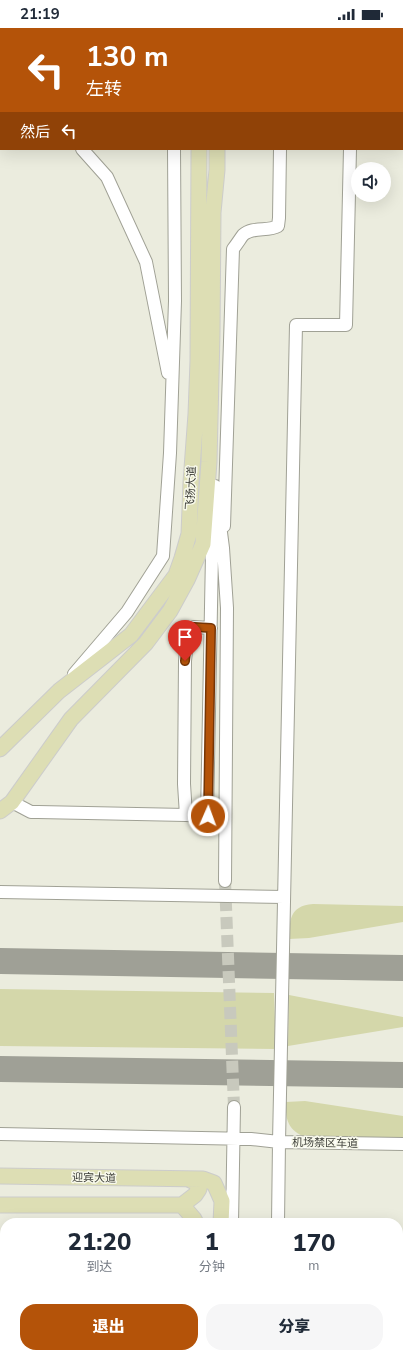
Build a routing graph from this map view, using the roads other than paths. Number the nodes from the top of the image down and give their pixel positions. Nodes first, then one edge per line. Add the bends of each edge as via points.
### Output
1 (83, 150) edge
2 (174, 150) edge
3 (199, 150) edge
4 (217, 150) edge
5 (280, 150) edge
6 (350, 150) edge
7 (213, 214) junction
8 (198, 361) junction
9 (172, 392) junction
10 (210, 447) junction
11 (216, 486) junction
12 (223, 548) junction
13 (211, 628) junction
14 (59, 691) junction
15 (0, 749) edge
16 (12, 802) junction
17 (0, 811) edge
18 (186, 815) junction
19 (225, 881) tunnel mouth
20 (0, 892) edge
21 (284, 897) junction
22 (234, 1107) tunnel mouth
23 (0, 1134) edge
24 (279, 1142) junction
25 (403, 1144) edge
26 (0, 1176) edge
27 (188, 1179) junction
28 (182, 1204) junction
29 (0, 1205) edge
30 (193, 1218) edge
31 (221, 1218) edge
32 (232, 1218) edge
33 (278, 1218) edge

1 - 9 street via 106,177 146,262
2 - 9 street via 175,301
3 - 8 main road, 飞扬大道
4 - 7 main road
5 - 12 street via 278,226 244,234 233,248
6 - 21 street via 346,325 296,325
7 - 8 main road
7 - 10 main road
8 - 14 main road, 飞扬大道 via 188,534 176,575 131,635
9 - 14 street via 163,556 127,612
10 - 11 street
10 - 16 main road via 203,544 170,611 146,643 71,719
11 - 12 street
11 - 13 street via 213,502
12 - 19 street via 227,608
13 - 18 street via 194,627 188,632 185,661
13 - 18 street via 208,816
14 - 15 main road, 飞扬大道
16 - 17 main road
16 - 18 street via 31,812
20 - 21 street
21 - 24 street
22 - 32 street
23 - 24 street via 250,1139
24 - 25 street, 机场禁区车道
24 - 33 street, 机场禁区车道
26 - 27 main road, 迎宾大道
27 - 28 main road via 197,1182 199,1189
27 - 31 main road, 迎宾大道 via 203,1179 214,1183 222,1201
28 - 29 main road
28 - 30 main road

